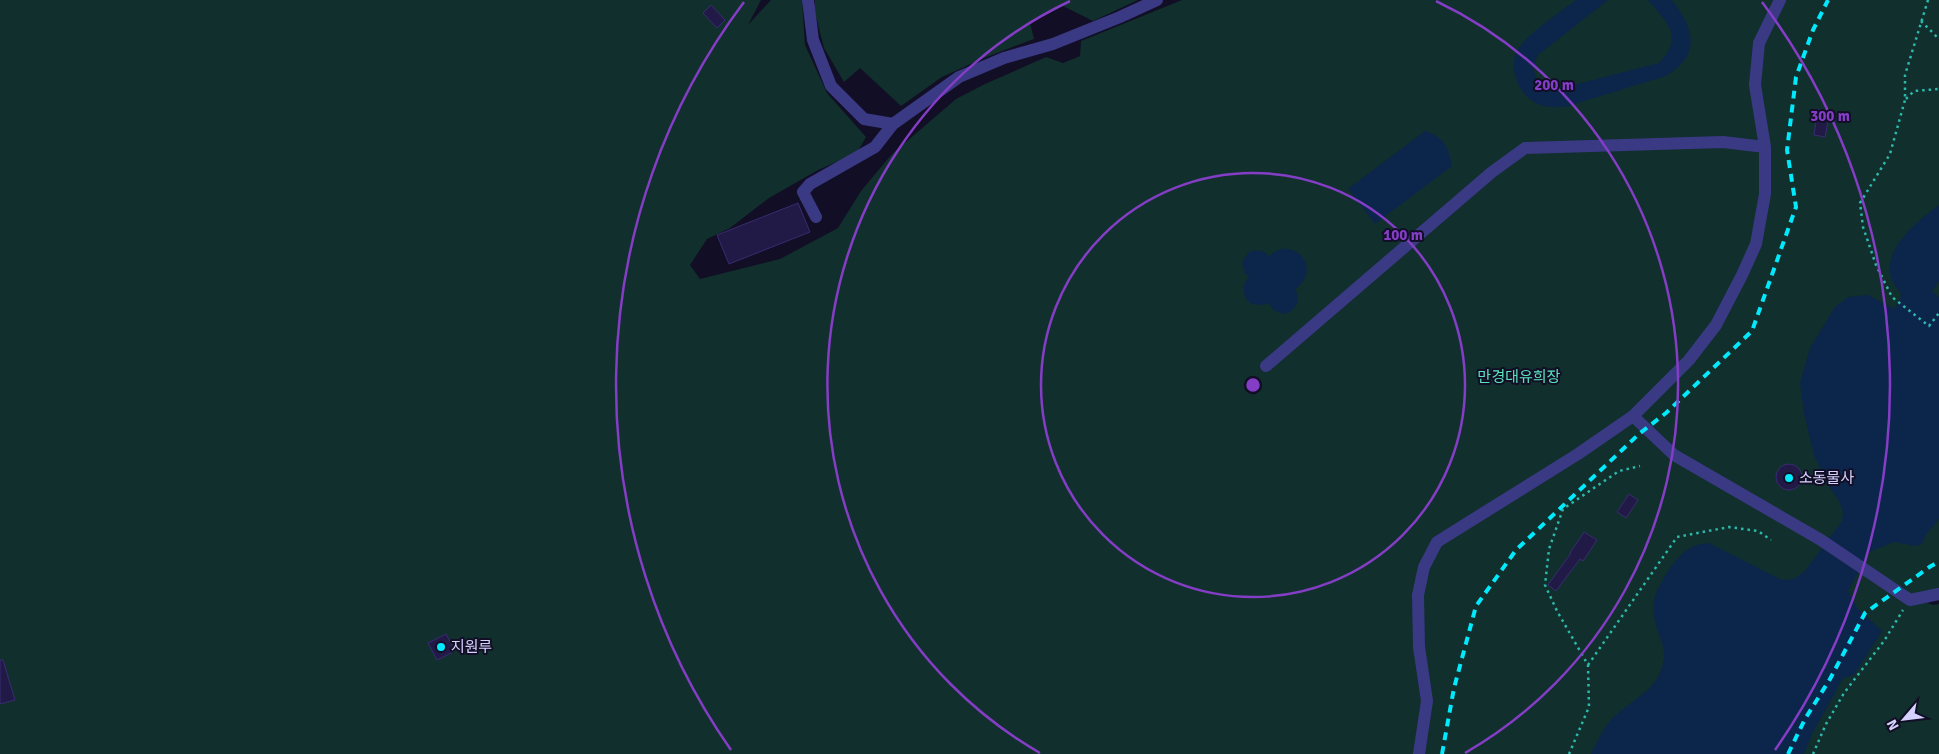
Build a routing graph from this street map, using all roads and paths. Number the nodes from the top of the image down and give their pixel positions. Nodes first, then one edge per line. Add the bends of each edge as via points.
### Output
1 (808, 0) edge
2 (1157, 0) edge
3 (1780, 0) edge
4 (1928, 0) edge
5 (1921, 21) junction
6 (1939, 39) edge
7 (1939, 89) edge
8 (1905, 100) junction
9 (893, 124) junction
10 (1765, 147) junction
11 (816, 216) dead end
12 (1939, 313) edge
13 (1266, 366) dead end
14 (1633, 416) junction
15 (1640, 466) dead end
16 (1771, 540) dead end
17 (1939, 594) edge
18 (1910, 600) junction
19 (1588, 665) junction
20 (1419, 754) edge
21 (1568, 754) edge
22 (1812, 754) edge

1 - 9 street via 813,40 831,86 864,119
2 - 9 street via 1053,44 1004,58 959,78
3 - 10 street via 1759,43 1755,85
4 - 5 path
5 - 6 path
5 - 8 path via 1905,75
7 - 8 path via 1914,91
8 - 12 path via 1890,154 1860,203 1863,226 1876,265 1892,296 1929,326
9 - 11 street via 874,147 810,184 803,192
10 - 13 street via 1723,142 1525,148 1492,172
10 - 14 street via 1765,194 1756,244 1742,276 1716,325 1694,353
14 - 18 street via 1674,455 1821,540
14 - 20 street via 1437,542 1424,567 1418,595 1419,647 1427,701
15 - 19 path via 1619,471 1564,509 1550,549 1545,585
16 - 19 path via 1758,531 1729,527 1676,537
17 - 18 street
18 - 22 path via 1884,641 1844,693
19 - 21 path via 1589,708

